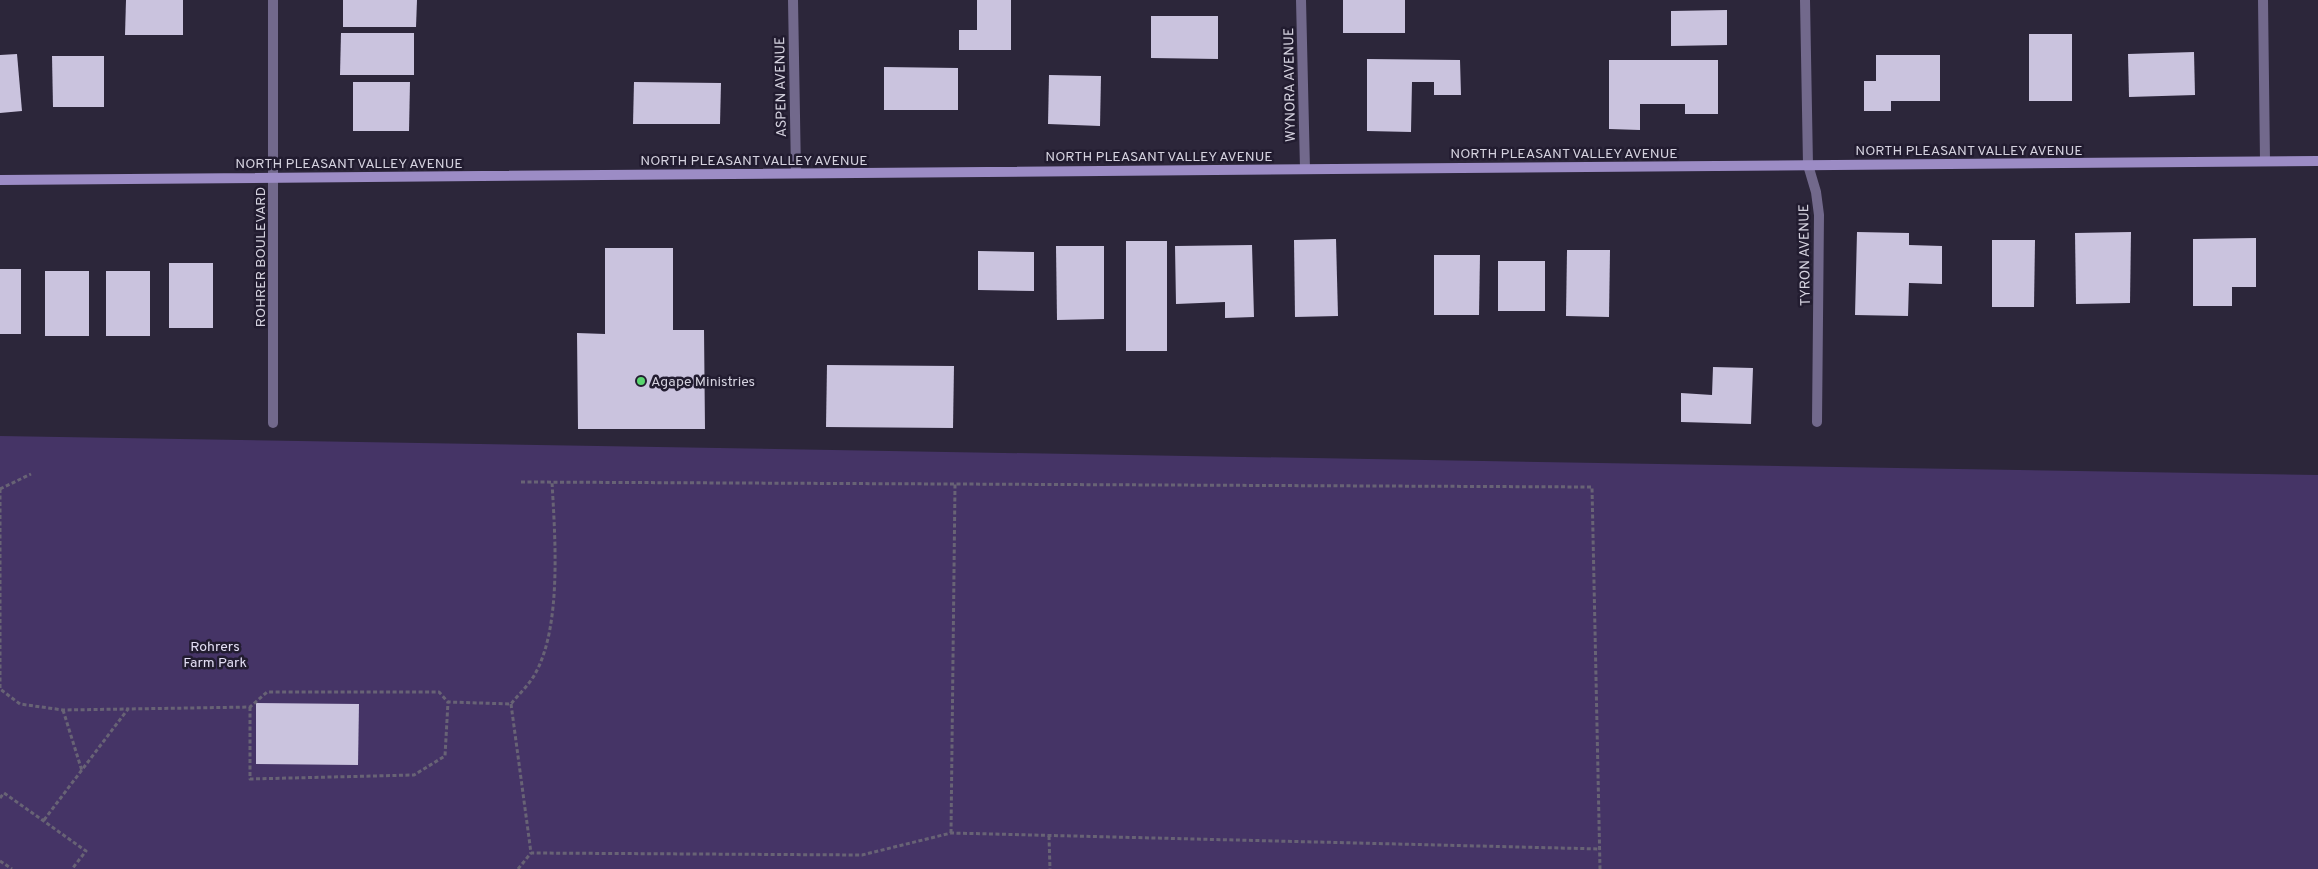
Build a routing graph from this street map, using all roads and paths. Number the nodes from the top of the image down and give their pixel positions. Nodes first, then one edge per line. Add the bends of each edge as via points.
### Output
1 (273, 0) edge
2 (793, 0) edge
3 (1301, 0) edge
4 (1806, 0) edge
5 (2263, 0) edge
6 (2265, 161) junction
7 (2318, 161) edge
8 (1808, 165) junction
9 (1304, 169) junction
10 (796, 173) junction
11 (273, 178) junction
12 (0, 180) edge
13 (1817, 422) dead end
14 (274, 423) dead end
15 (31, 474) dead end
16 (520, 482) dead end
17 (552, 482) junction
18 (955, 484) junction
19 (0, 489) edge
20 (448, 702) junction
21 (511, 704) junction
22 (250, 707) junction
23 (63, 710) junction
24 (128, 710) junction
25 (82, 772) junction
26 (2, 793) edge
27 (0, 798) edge
28 (44, 820) junction
29 (951, 833) junction
30 (1049, 836) junction
31 (1600, 849) junction
32 (531, 853) junction
33 (0, 861) edge
34 (12, 869) edge
35 (72, 869) edge
36 (518, 869) edge
37 (1050, 869) edge
38 (1600, 869) edge

1 - 11 street, ROHRER BOULEVARD
2 - 10 street, ASPEN AVENUE
3 - 9 street, WYNORA AVENUE
4 - 8 street, TYRON AVENUE
5 - 6 street
6 - 7 street, NORTH PLEASANT VALLEY AVENUE
6 - 8 street, NORTH PLEASANT VALLEY AVENUE
8 - 9 street, NORTH PLEASANT VALLEY AVENUE
8 - 13 street, TYRON AVENUE via 1819,215
9 - 10 street, NORTH PLEASANT VALLEY AVENUE
10 - 11 street, NORTH PLEASANT VALLEY AVENUE
11 - 12 street, NORTH PLEASANT VALLEY AVENUE
11 - 14 street, ROHRER BOULEVARD
15 - 19 path
16 - 17 path
17 - 18 path
17 - 21 path via 555,534 552,624 535,674
18 - 29 path
18 - 31 path via 1592,487
19 - 23 path via 0,688 20,704
20 - 21 path
20 - 22 path via 440,692 267,692
20 - 22 path via 445,756 414,775 394,776 250,779
21 - 32 path
22 - 24 path
23 - 24 path
23 - 25 path
24 - 25 path
25 - 28 path
26 - 27 path
26 - 28 path
28 - 35 path via 86,850
29 - 30 path
29 - 32 path via 862,855
30 - 31 path
30 - 37 path
31 - 38 path
32 - 36 path
33 - 34 path

